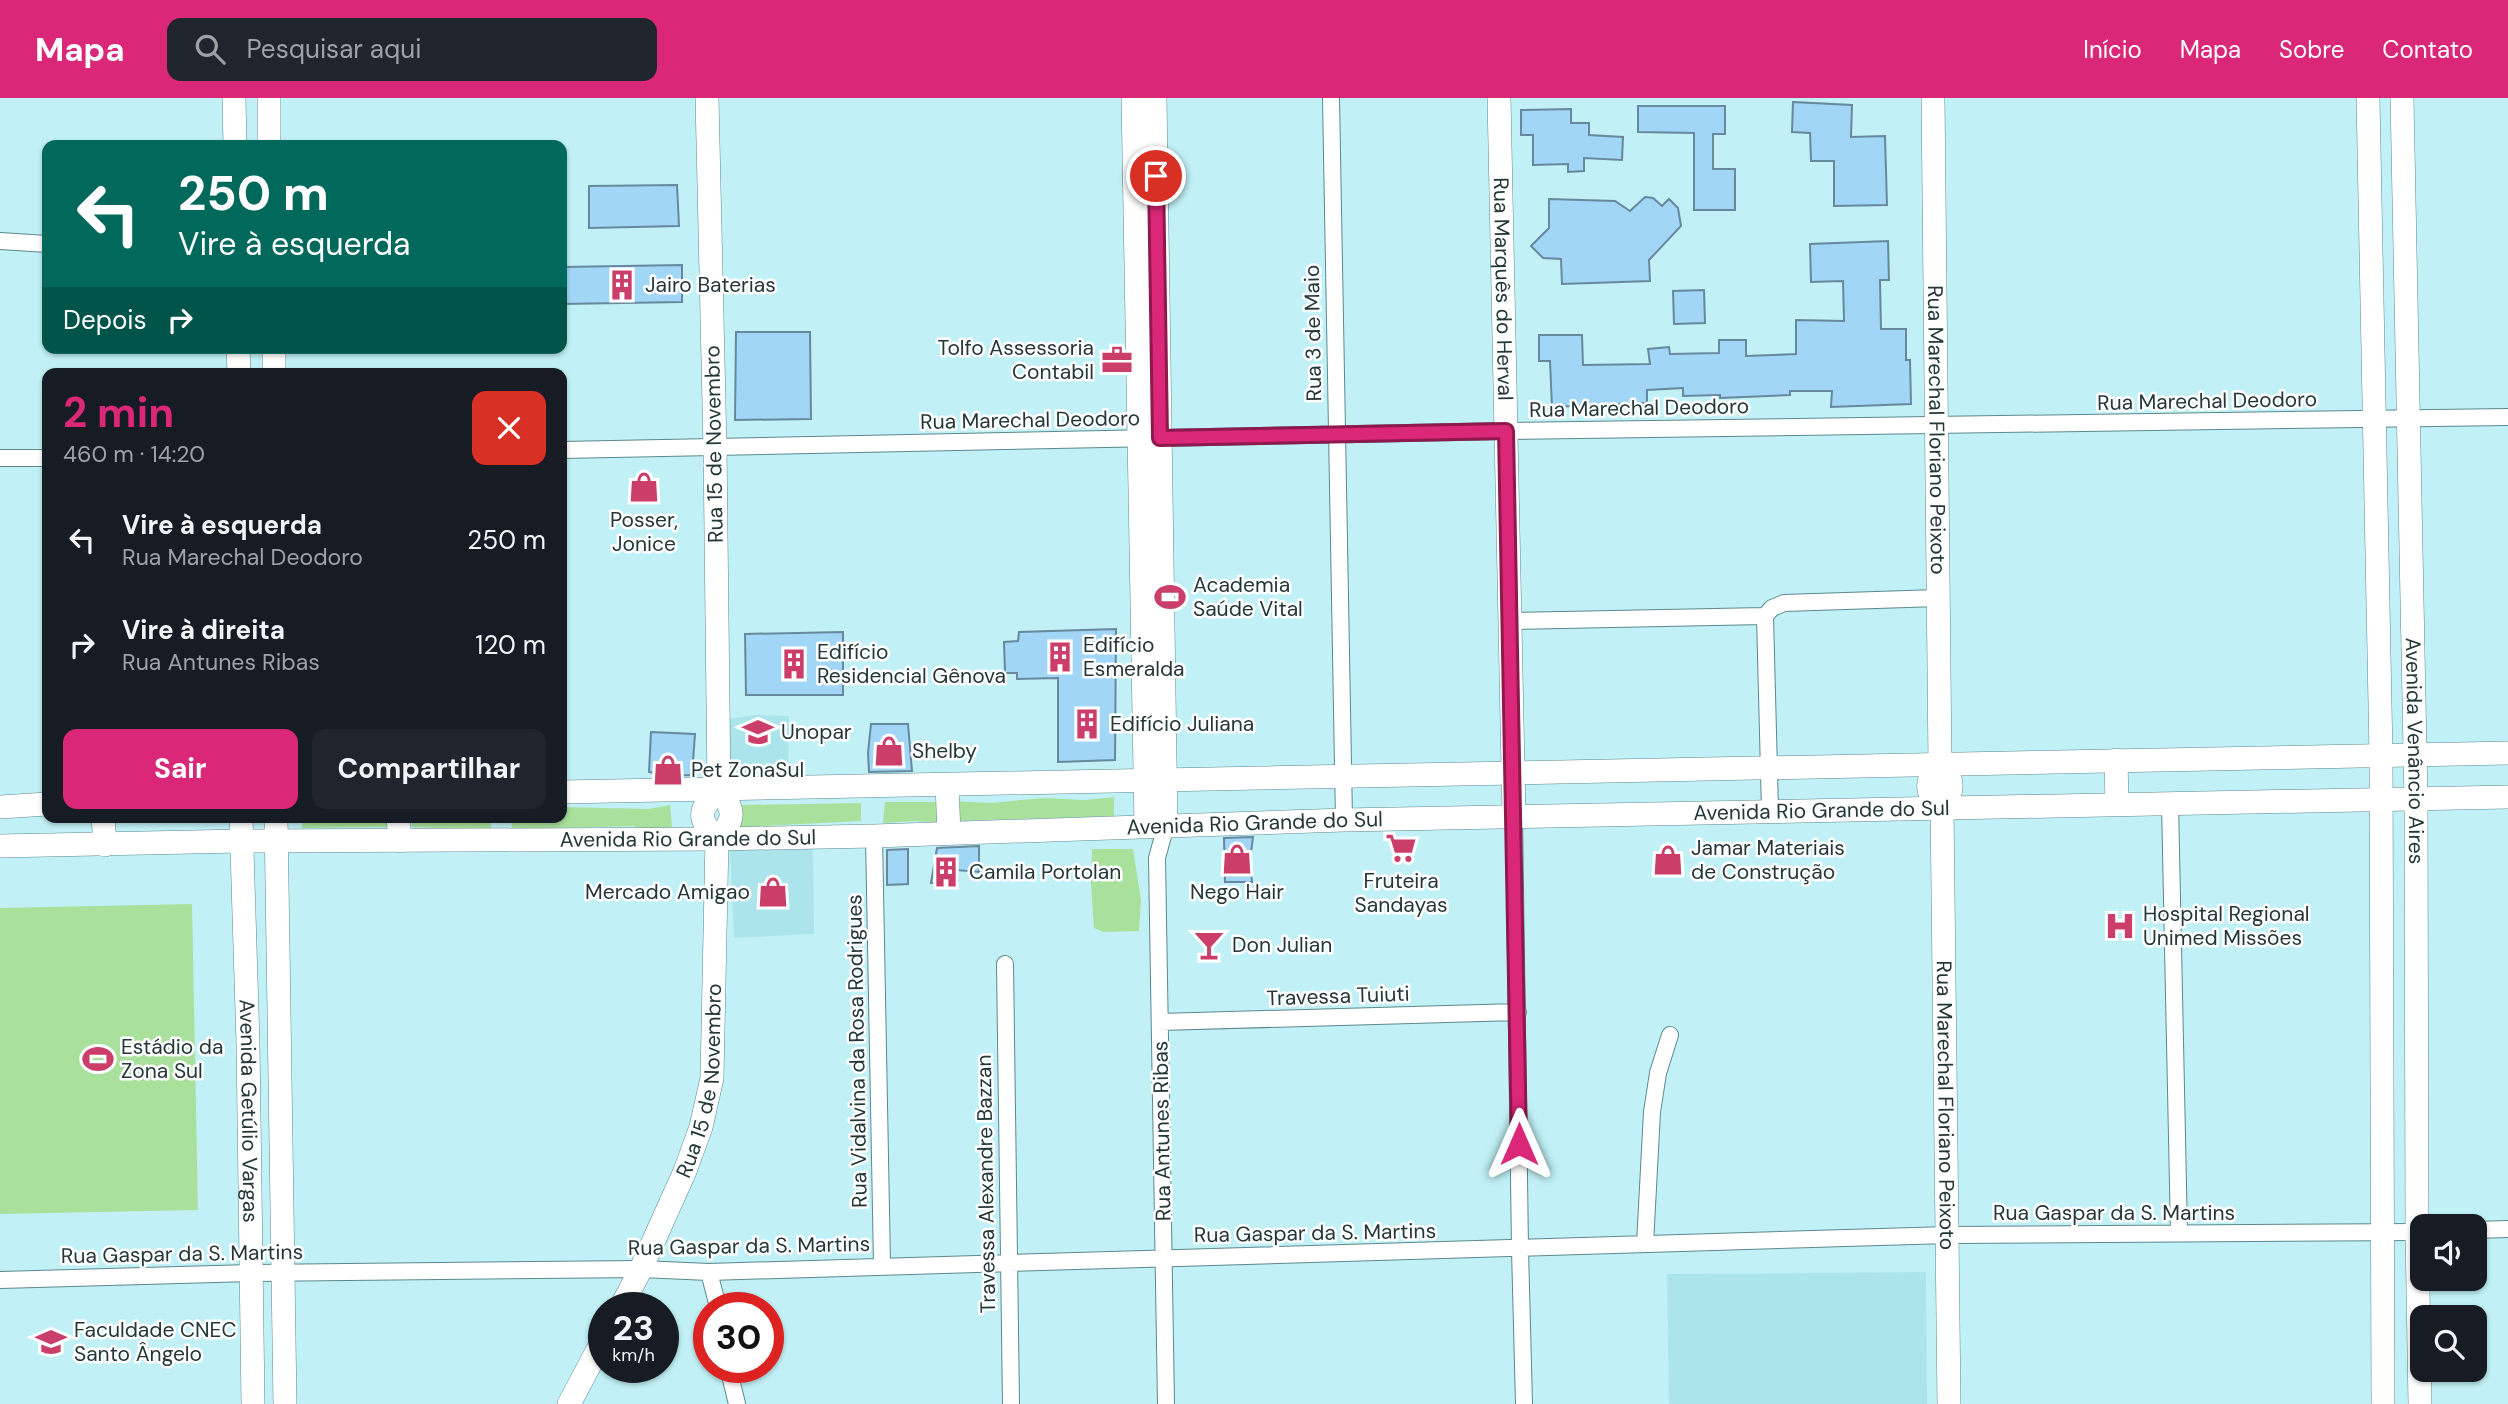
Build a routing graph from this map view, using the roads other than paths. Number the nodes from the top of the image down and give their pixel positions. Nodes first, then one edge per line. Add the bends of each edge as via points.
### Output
1 (234, 98) edge
2 (268, 98) edge
3 (707, 98) edge
4 (1133, 98) edge
5 (1155, 98) edge
6 (1331, 98) edge
7 (1499, 98) edge
8 (1933, 98) edge
9 (2368, 98) edge
10 (2402, 98) edge
11 (235, 140) edge
12 (269, 140) edge
13 (2403, 214) junction
14 (2370, 215) junction
15 (0, 241) edge
16 (42, 244) edge
17 (2508, 417) edge
18 (2409, 419) junction
19 (2374, 420) junction
20 (1937, 425) junction
21 (1506, 431) junction
22 (1336, 434) junction
23 (1151, 438) junction
24 (715, 447) junction
25 (567, 450) edge
26 (42, 457) edge
27 (0, 458) edge
28 (2412, 586) junction
29 (2377, 587) junction
30 (1938, 598) junction
31 (1765, 616) junction
32 (1510, 621) junction
33 (2508, 753) edge
34 (2415, 754) junction
35 (2381, 755) junction
36 (2116, 760) junction
37 (1940, 764) junction
38 (1769, 767) junction
39 (1513, 772) junction
40 (1344, 776) junction
41 (1156, 781) junction
42 (947, 785) junction
43 (719, 789) junction
44 (567, 792) edge
45 (2508, 797) edge
46 (2381, 800) junction
47 (2416, 800) junction
48 (2170, 803) junction
49 (42, 804) edge
50 (2117, 804) junction
51 (0, 807) edge
52 (1942, 807) junction
53 (1770, 811) junction
54 (1514, 816) junction
55 (1345, 820) junction
56 (103, 823) edge
57 (241, 823) edge
58 (276, 823) edge
59 (398, 823) edge
60 (1156, 826) junction
61 (501, 829) edge
62 (949, 834) junction
63 (874, 836) junction
64 (717, 839) junction
65 (241, 841) junction
66 (400, 841) junction
67 (277, 842) junction
68 (105, 845) junction
69 (0, 846) edge
70 (1004, 964) dead end
71 (1518, 1012) junction
72 (1160, 1022) junction
73 (1670, 1035) dead end
74 (248, 1044) junction
75 (278, 1044) junction
76 (2420, 1214) edge
77 (2508, 1229) edge
78 (2487, 1230) edge
79 (2410, 1232) edge
80 (2179, 1233) junction
81 (2381, 1233) junction
82 (1948, 1235) junction
83 (1645, 1244) junction
84 (1520, 1249) junction
85 (1164, 1257) junction
86 (1008, 1262) junction
87 (882, 1265) junction
88 (641, 1269) junction
89 (282, 1272) junction
90 (709, 1272) junction
91 (251, 1273) junction
92 (0, 1280) edge
93 (2420, 1291) edge
94 (629, 1292) edge
95 (714, 1292) edge
96 (588, 1368) edge
97 (732, 1383) edge
98 (253, 1404) edge
99 (285, 1404) edge
100 (569, 1404) edge
101 (737, 1404) edge
102 (1011, 1404) edge
103 (1166, 1404) edge
104 (1524, 1404) edge
105 (1949, 1404) edge
106 (2383, 1404) edge
107 (2420, 1404) edge

1 - 11 main road
2 - 12 main road
3 - 24 main road, Rua 15 de Novembro
4 - 23 main road, Rua Antunes Ribas
5 - 23 main road, Rua Antunes Ribas
6 - 22 street, Rua 3 de Maio
7 - 21 main road, Rua Marquês do Herval
8 - 20 main road, Rua Marechal Floriano Peixoto
9 - 14 main road, Avenida Venâncio Aires
10 - 13 main road, Avenida Venâncio Aires
13 - 14 main road
13 - 18 main road, Avenida Venâncio Aires
14 - 19 main road, Avenida Venâncio Aires
15 - 16 street
17 - 18 street, Rua Marechal Deodoro
18 - 19 street, Rua Marechal Deodoro
18 - 28 main road, Avenida Venâncio Aires
19 - 20 street, Rua Marechal Deodoro
19 - 29 main road, Avenida Venâncio Aires
20 - 21 street, Rua Marechal Deodoro
20 - 30 main road, Rua Marechal Floriano Peixoto
21 - 22 street, Rua Marechal Deodoro
21 - 32 main road, Rua Marquês do Herval
22 - 23 street, Rua Marechal Deodoro
22 - 40 street, Rua 3 de Maio
23 - 24 street, Rua Marechal Deodoro
23 - 41 main road, Rua Antunes Ribas
24 - 25 street, Rua Marechal Deodoro
24 - 43 main road, Rua 15 de Novembro
26 - 27 street
28 - 29 main road
28 - 34 main road, Avenida Venâncio Aires
29 - 35 main road, Avenida Venâncio Aires
30 - 31 street via 1784,603
30 - 37 main road, Rua Marechal Floriano Peixoto
31 - 32 street
31 - 38 street
32 - 39 main road, Rua Marquês do Herval
33 - 34 main road, Avenida Rio Grande do Sul
34 - 35 main road, Avenida Rio Grande do Sul
34 - 47 main road, Avenida Venâncio Aires
35 - 36 main road, Avenida Rio Grande do Sul
35 - 46 main road, Avenida Venâncio Aires
36 - 37 main road, Avenida Rio Grande do Sul
36 - 50 main road
37 - 38 main road, Avenida Rio Grande do Sul
37 - 52 main road, Rua Marechal Floriano Peixoto via 1929,787 1932,800
38 - 39 main road, Avenida Rio Grande do Sul
38 - 53 street
39 - 40 main road, Avenida Rio Grande do Sul
39 - 54 main road, Rua Marquês do Herval
40 - 41 main road, Avenida Rio Grande do Sul
40 - 55 street, Rua 3 de Maio
41 - 42 main road, Avenida Rio Grande do Sul
41 - 60 main road, Rua Antunes Ribas
42 - 43 main road, Avenida Rio Grande do Sul
42 - 62 main road
43 - 44 main road, Avenida Rio Grande do Sul
43 - 64 main road, Rua 15 de Novembro via 732,815
45 - 47 main road, Avenida Rio Grande do Sul
46 - 47 main road, Avenida Rio Grande do Sul
46 - 48 main road, Avenida Rio Grande do Sul
46 - 81 main road, Avenida Venâncio Aires
47 - 76 main road, Avenida Venâncio Aires
48 - 50 main road, Avenida Rio Grande do Sul
48 - 80 street
49 - 51 main road
50 - 52 main road, Avenida Rio Grande do Sul
52 - 53 main road, Avenida Rio Grande do Sul
52 - 82 main road, Rua Marechal Floriano Peixoto
53 - 54 main road, Avenida Rio Grande do Sul
54 - 55 main road, Avenida Rio Grande do Sul
54 - 71 street, Rua Marquês do Herval
55 - 60 main road, Avenida Rio Grande do Sul
56 - 68 main road
57 - 65 main road, Avenida Getúlio Vargas
58 - 67 main road, Avenida Getúlio Vargas
59 - 66 main road
60 - 62 main road, Avenida Rio Grande do Sul
60 - 72 street, Rua Antunes Ribas
61 - 64 main road, Avenida Rio Grande do Sul
61 - 66 main road, Avenida Rio Grande do Sul
62 - 63 main road, Avenida Rio Grande do Sul
63 - 64 main road, Avenida Rio Grande do Sul
63 - 87 street, Rua Vidalvina da Rosa Rodrigues
64 - 88 main road, Rua 15 de Novembro via 712,1078 685,1171
65 - 67 main road, Avenida Rio Grande do Sul
65 - 68 main road, Avenida Rio Grande do Sul
65 - 74 main road, Avenida Getúlio Vargas
66 - 67 main road, Avenida Rio Grande do Sul
67 - 75 main road, Avenida Getúlio Vargas
68 - 69 main road, Avenida Rio Grande do Sul
70 - 86 street, Travessa Alexandre Bazzan
71 - 72 street, Travessa Tuiuti
71 - 84 street, Rua Marquês do Herval
72 - 85 street, Rua Antunes Ribas
73 - 83 street via 1652,1112
74 - 75 main road
74 - 91 main road, Avenida Getúlio Vargas
75 - 89 main road, Avenida Getúlio Vargas
77 - 78 street
79 - 81 street, Rua Gaspar da S. Martins
80 - 81 street, Rua Gaspar da S. Martins
80 - 82 street, Rua Gaspar da S. Martins
81 - 106 main road, Avenida Venâncio Aires
82 - 83 street, Rua Gaspar da S. Martins
82 - 105 main road, Rua Marechal Floriano Peixoto
83 - 84 street, Rua Gaspar da S. Martins
84 - 85 street, Rua Gaspar da S. Martins
84 - 104 street, Rua Marquês do Herval
85 - 86 street, Rua Gaspar da S. Martins
85 - 103 street, Rua Antunes Ribas
86 - 87 street, Rua Gaspar da S. Martins
86 - 102 street, Travessa Alexandre Bazzan
87 - 90 street, Rua Gaspar da S. Martins
88 - 89 street, Rua Gaspar da S. Martins
88 - 90 street, Rua Gaspar da S. Martins
88 - 94 main road, Rua 15 de Novembro
89 - 91 street, Rua Gaspar da S. Martins
89 - 99 main road, Avenida Getúlio Vargas
90 - 95 street
91 - 92 street, Rua Gaspar da S. Martins
91 - 98 main road, Avenida Getúlio Vargas
93 - 107 main road, Avenida Venâncio Aires
96 - 100 main road
97 - 101 street

